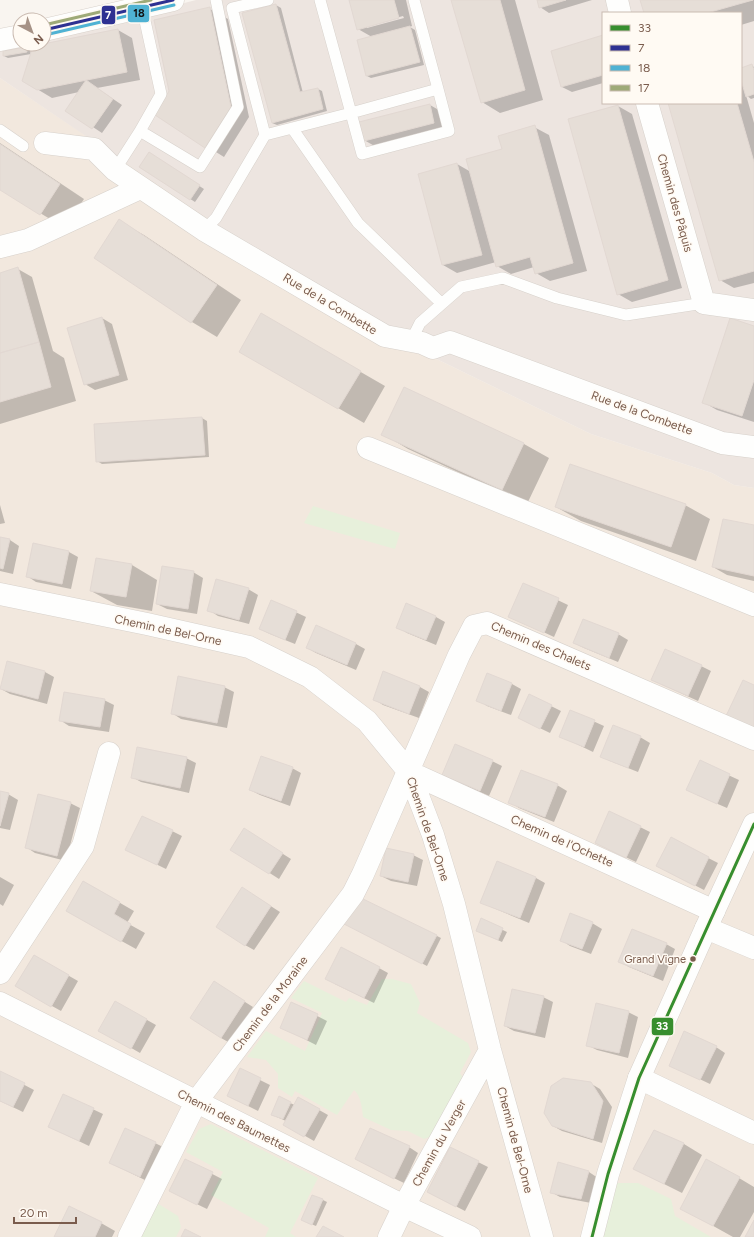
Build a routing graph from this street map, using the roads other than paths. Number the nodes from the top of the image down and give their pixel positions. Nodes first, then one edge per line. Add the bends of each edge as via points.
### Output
1 (173, 0) edge
2 (216, 0) edge
3 (268, 0) edge
4 (320, 0) edge
5 (414, 0) edge
6 (617, 0) edge
7 (142, 7) junction
8 (620, 12) edge
9 (52, 28) edge
10 (12, 38) edge
11 (0, 40) edge
12 (438, 88) junction
13 (647, 104) edge
14 (351, 113) junction
15 (292, 128) junction
16 (0, 130) edge
17 (140, 131) junction
18 (265, 136) junction
19 (44, 143) dead end
20 (23, 146) dead end
21 (116, 170) junction
22 (140, 188) junction
23 (204, 230) junction
24 (0, 247) edge
25 (441, 303) junction
26 (704, 303) junction
27 (754, 310) edge
28 (411, 341) junction
29 (754, 447) edge
30 (368, 448) dead end
31 (0, 594) edge
32 (754, 605) edge
33 (754, 739) edge
34 (109, 753) dead end
35 (409, 772) junction
36 (754, 824) edge
37 (710, 919) junction
38 (754, 948) edge
39 (0, 973) edge
40 (0, 1003) edge
41 (490, 1050) junction
42 (640, 1078) junction
43 (196, 1102) junction
44 (754, 1133) edge
45 (404, 1206) junction
46 (129, 1237) edge
47 (389, 1237) edge
48 (470, 1237) edge
49 (542, 1237) edge
50 (592, 1237) edge

1 - 7 street
2 - 17 lane via 238,107 200,167
3 - 18 lane via 232,8
4 - 14 lane
5 - 12 lane
6 - 8 street
7 - 9 street
7 - 17 lane via 162,94
10 - 11 street
12 - 14 lane
12 - 14 lane via 449,131 362,154
13 - 26 street, Chemin des Pâquis
14 - 15 lane
15 - 18 lane
15 - 25 lane via 358,223
16 - 20 lane
17 - 21 lane
18 - 23 lane via 216,218
19 - 21 street, Rue de la Combette via 94,149
21 - 22 street, Rue de la Combette
22 - 23 street, Rue de la Combette
22 - 24 street via 28,240
23 - 28 street, Rue de la Combette via 384,336
25 - 26 lane via 461,287 503,278 557,298 626,314
25 - 28 lane via 420,323
26 - 27 street
28 - 29 street, Rue de la Combette via 433,348 450,342 722,443
30 - 32 street
31 - 35 street, Chemin de Bel-Orne via 249,647 310,677 367,721
33 - 35 street, Chemin des Chalets via 487,622 474,626
34 - 39 street via 83,846
35 - 37 street, Chemin de l'Ochette
35 - 41 street, Chemin de Bel-Orne via 433,835 454,904
35 - 43 street, Chemin de la Moraine via 353,894
36 - 37 street
37 - 38 street, Chemin de l'Ochette
37 - 42 street
40 - 43 street, Chemin des Baumettes
41 - 45 street, Chemin du Verger
41 - 49 street, Chemin de Bel-Orne
42 - 44 street
42 - 50 street via 608,1174
43 - 45 street, Chemin des Baumettes
43 - 46 street, Chemin de la Moraine
45 - 47 street, Chemin du Verger
45 - 48 street, Chemin des Baumettes

